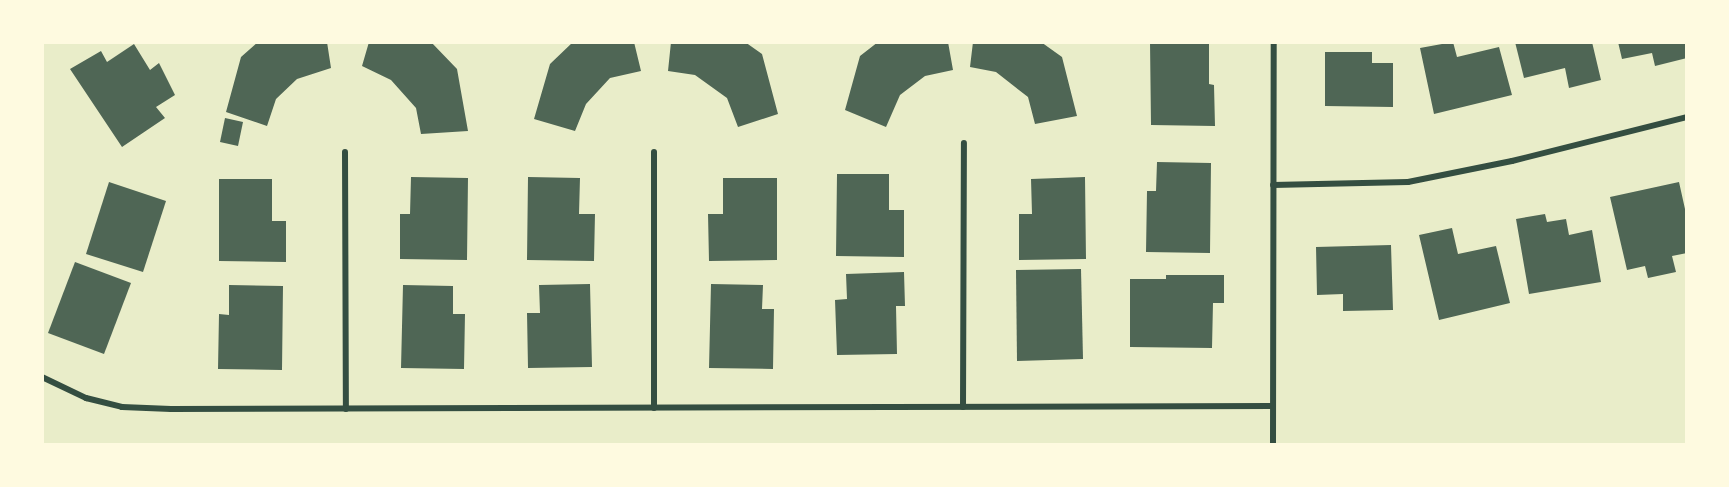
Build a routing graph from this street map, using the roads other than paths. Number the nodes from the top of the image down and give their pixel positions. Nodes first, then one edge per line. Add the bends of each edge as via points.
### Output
1 (1274, 42) edge
2 (1687, 117) edge
3 (964, 143) dead end
4 (345, 152) dead end
5 (654, 152) dead end
6 (1273, 184) junction
7 (42, 377) edge
8 (1272, 406) junction
9 (963, 407) junction
10 (654, 408) junction
11 (346, 409) junction
12 (1273, 445) edge

1 - 6 street
2 - 6 street via 1512,161 1408,182
3 - 9 street
4 - 11 street
5 - 10 street
6 - 8 street
7 - 11 street via 78,395 122,407
8 - 9 street
8 - 12 street
9 - 10 street
10 - 11 street

